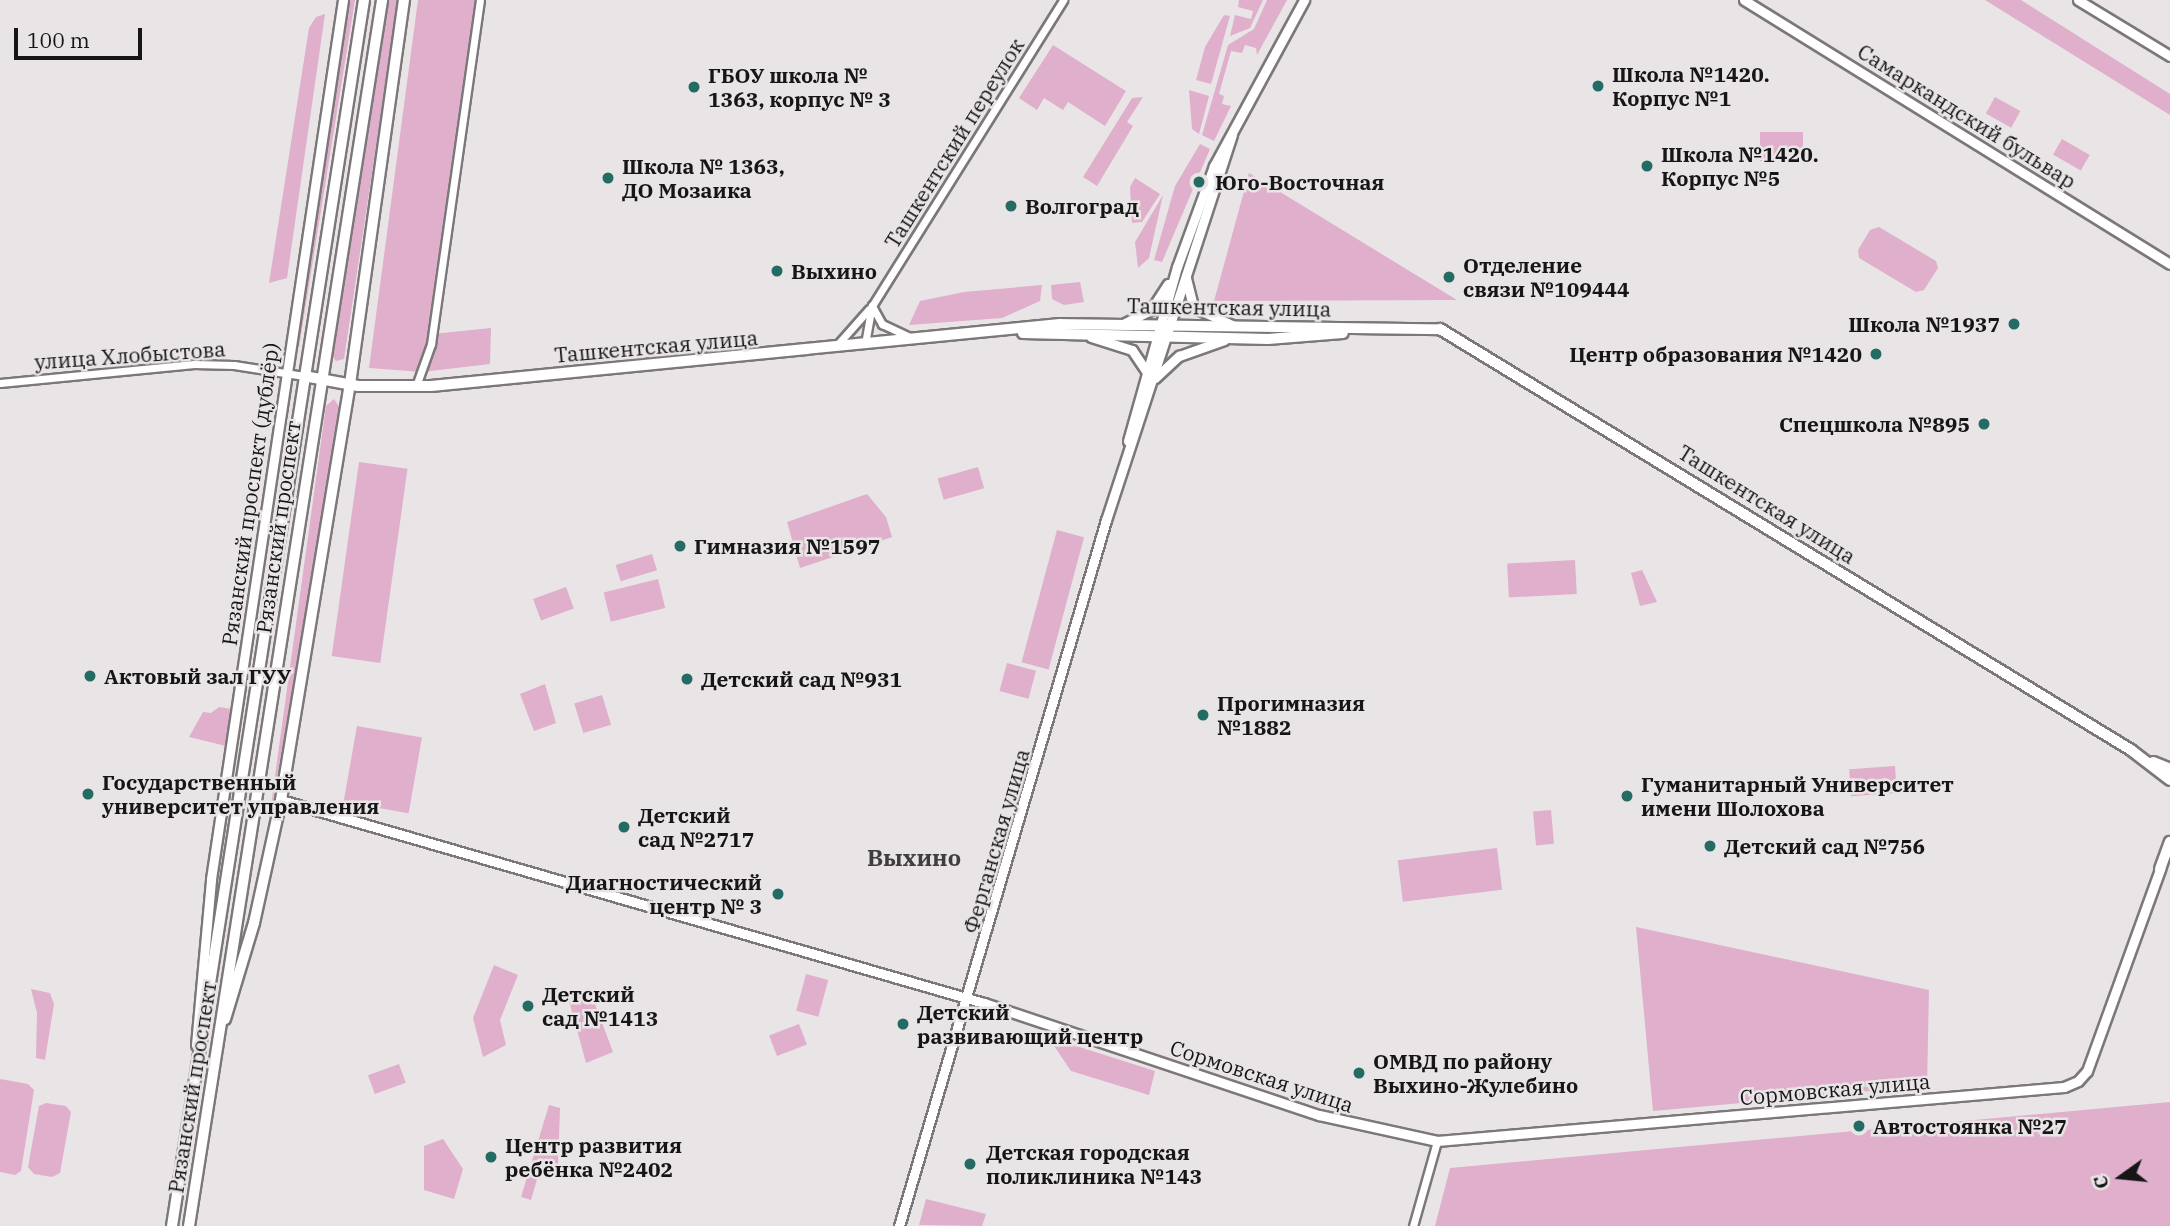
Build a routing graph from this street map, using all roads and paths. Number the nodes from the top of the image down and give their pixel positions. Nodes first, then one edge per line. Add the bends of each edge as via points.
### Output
1 (343, 0) edge
2 (363, 0) edge
3 (382, 0) edge
4 (404, 0) edge
5 (481, 0) edge
6 (1063, 0) edge
7 (1304, 0) edge
8 (1744, 0) edge
9 (2078, 0) edge
10 (2170, 56) edge
11 (2170, 264) edge
12 (1182, 268) junction
13 (872, 306) junction
14 (1124, 324) junction
15 (1165, 324) junction
16 (1232, 325) junction
17 (1361, 330) junction
18 (1013, 332) junction
19 (1091, 337) junction
20 (1161, 338) junction
21 (1228, 338) junction
22 (918, 340) junction
23 (865, 344) junction
24 (834, 347) junction
25 (1146, 371) junction
26 (286, 373) junction
27 (304, 376) junction
28 (320, 379) junction
29 (1153, 379) junction
30 (0, 383) edge
31 (350, 384) junction
32 (416, 386) junction
33 (1124, 464) junction
34 (2140, 756) junction
35 (2170, 769) edge
36 (2170, 780) edge
37 (281, 800) junction
38 (2170, 842) edge
39 (2170, 859) edge
40 (2160, 869) junction
41 (966, 998) junction
42 (217, 1045) junction
43 (190, 1120) junction
44 (1437, 1141) junction
45 (172, 1226) edge
46 (189, 1226) edge
47 (899, 1226) edge
48 (1413, 1226) edge

1 - 26 street, Рязанский проспект (дублёр)
2 - 27 main road, Рязанский проспект
3 - 28 main road, Рязанский проспект
4 - 31 main road
5 - 32 street via 431,344
6 - 13 street, Ташкентский переулок
7 - 12 street, Ферганская улица via 1260,75 1232,135
8 - 11 street, Самаркандский бульвар
9 - 10 street
12 - 14 street via 1154,307
12 - 15 street, Ферганская улица
12 - 16 street via 1193,307
13 - 22 street via 882,324
13 - 23 street, Ташкентский переулок
13 - 24 street
14 - 15 main road, Ташкентская улица
14 - 18 main road, Ташкентская улица via 1045,325
15 - 16 main road, Ташкентская улица
15 - 20 street, Ферганская улица
16 - 17 main road, Ташкентская улица
17 - 21 main road, Ташкентская улица via 1308,338
17 - 34 main road, Ташкентская улица via 1440,329 1465,341
18 - 19 main road, Ташкентская улица
18 - 22 main road, Ташкентская улица
19 - 20 main road, Ташкентская улица
19 - 25 street via 1132,350
20 - 21 main road, Ташкентская улица
20 - 25 street, Ферганская улица
20 - 29 street, Ферганская улица
21 - 29 street via 1179,356
22 - 23 main road, Ташкентская улица
23 - 24 main road, Ташкентская улица
24 - 32 main road, Ташкентская улица
25 - 33 street, Ферганская улица
26 - 27 street, улица Хлобыстова
26 - 30 street, улица Хлобыстова via 194,364
26 - 43 street, Рязанский проспект (дублёр) via 211,879
27 - 28 main road, Ташкентская улица
27 - 43 main road, Рязанский проспект
28 - 31 main road, Ташкентская улица
28 - 42 main road, Рязанский проспект
29 - 33 street, Ферганская улица
31 - 32 main road, Ташкентская улица
31 - 37 main road
33 - 41 street, Ферганская улица
34 - 35 main road, Ташкентская улица
34 - 36 main road, Ташкентская улица
37 - 41 street, Сормовская улица
37 - 42 main road via 254,922
38 - 40 main road
39 - 40 main road
40 - 44 street, Сормовская улица via 2087,1071 2064,1087
41 - 44 street, Сормовская улица via 1285,1105
41 - 47 street, Ферганская улица
42 - 46 main road, Рязанский проспект
43 - 45 main road, Рязанский проспект
44 - 48 street

